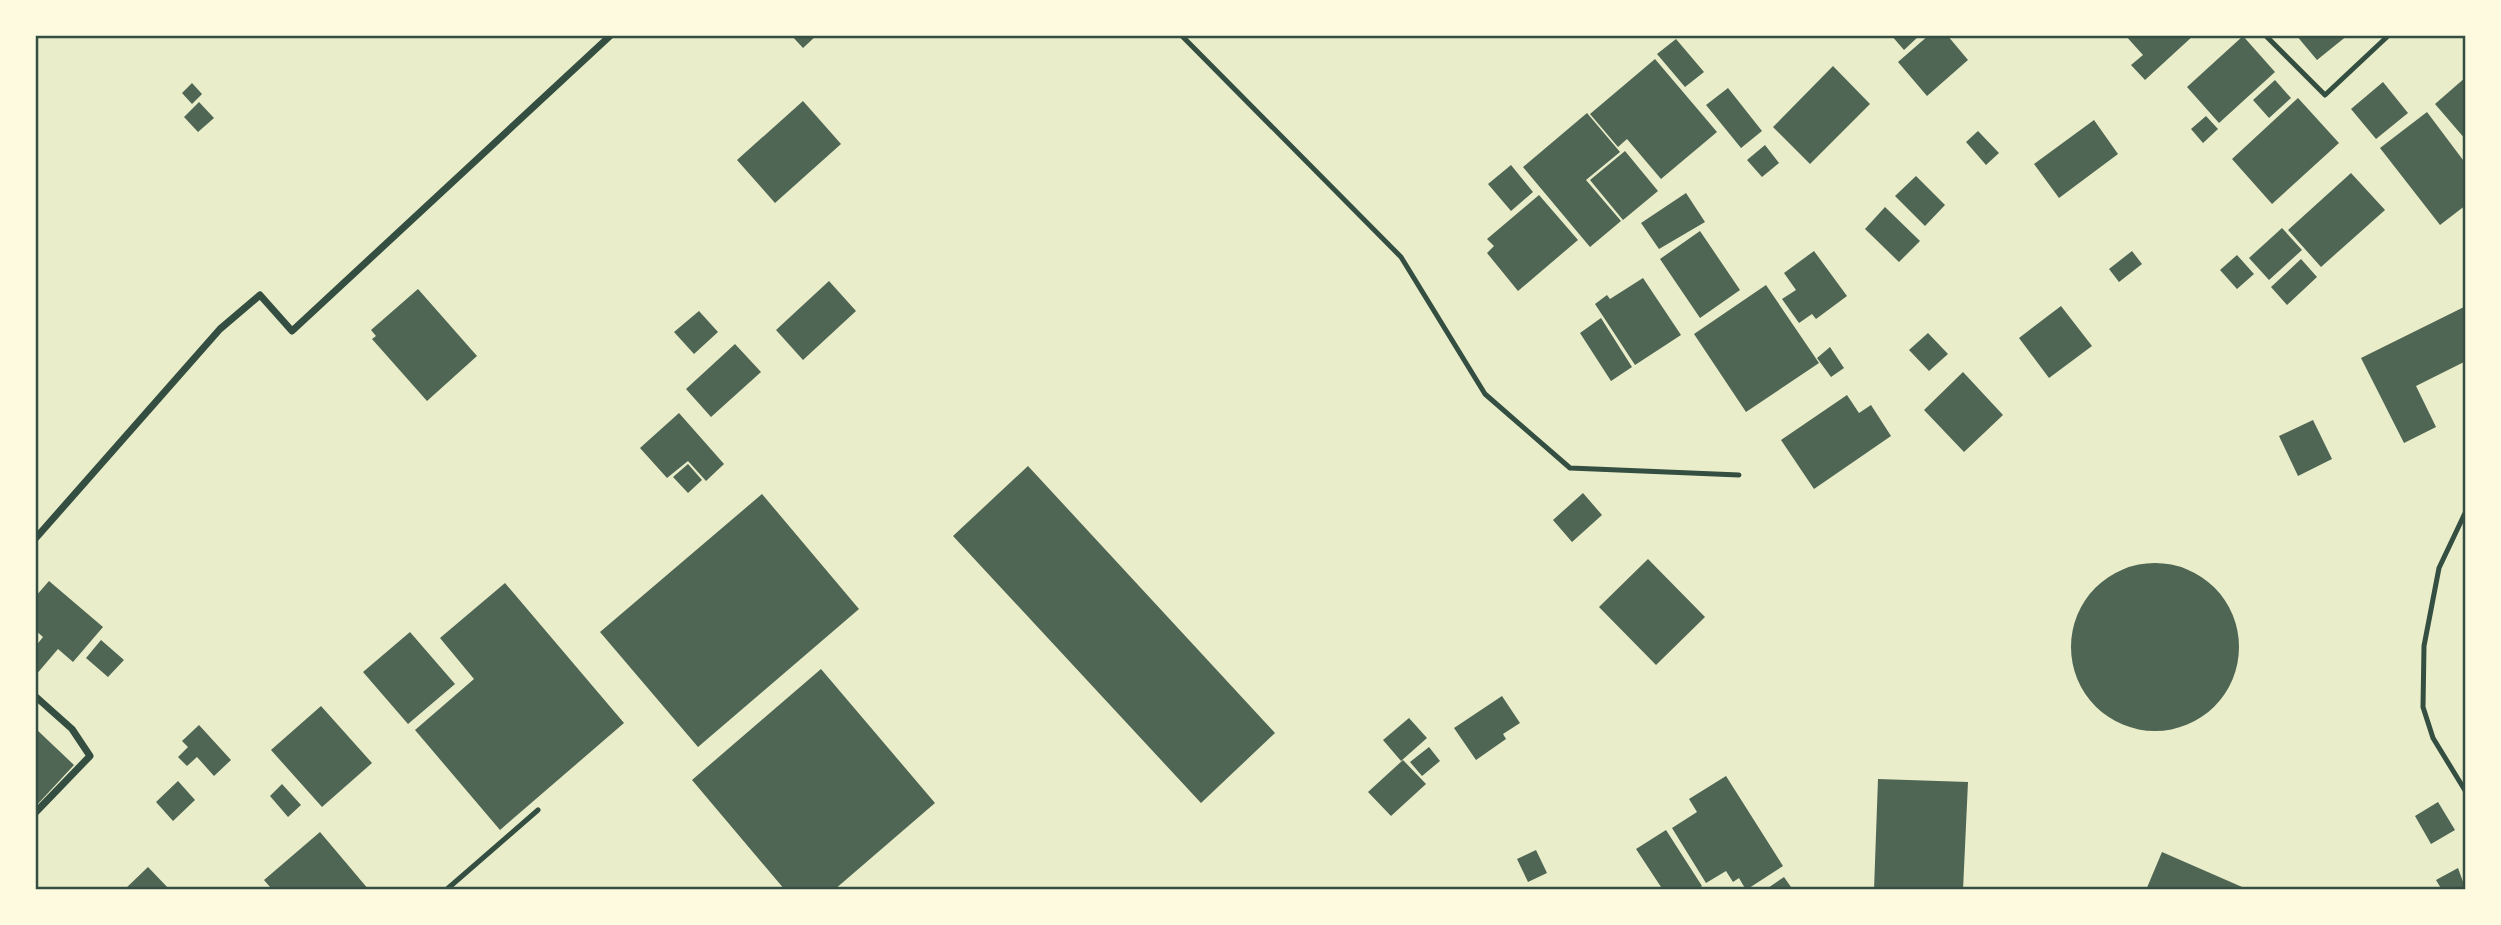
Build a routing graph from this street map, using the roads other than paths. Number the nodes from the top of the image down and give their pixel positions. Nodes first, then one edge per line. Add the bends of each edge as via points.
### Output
1 (611, 35) edge
2 (1181, 35) edge
3 (2265, 35) edge
4 (2389, 35) edge
5 (1740, 475) dead end
6 (2466, 511) edge
7 (35, 539) edge
8 (35, 696) edge
9 (2466, 792) edge
10 (538, 810) dead end
11 (35, 813) edge
12 (446, 890) edge

1 - 7 street via 292,331 260,295 220,329
2 - 5 lane via 1401,257 1485,394 1570,468
3 - 4 lane via 2325,95
6 - 9 lane via 2440,568 2424,646 2423,707 2433,738
8 - 11 street via 72,729 90,756
10 - 12 lane

